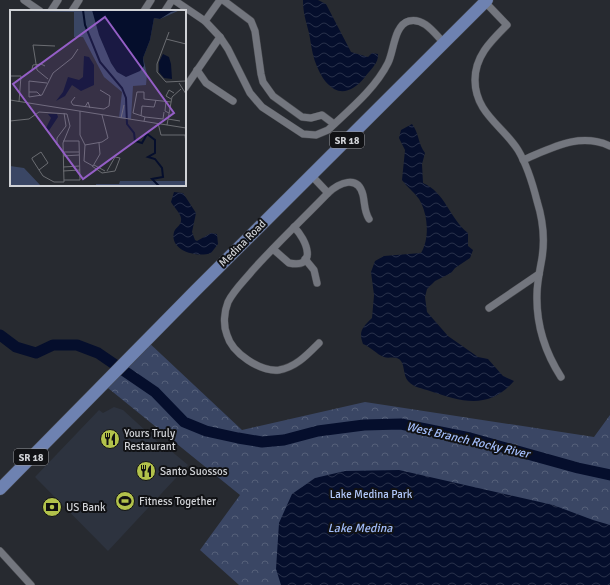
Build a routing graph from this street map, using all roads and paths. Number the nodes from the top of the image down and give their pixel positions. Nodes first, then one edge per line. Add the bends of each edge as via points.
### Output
1 (24, 0) edge
2 (58, 0) edge
3 (79, 0) edge
4 (151, 0) edge
5 (173, 0) edge
6 (220, 0) edge
7 (223, 0) edge
8 (486, 1) edge
9 (39, 10) edge
10 (52, 10) edge
11 (73, 10) edge
12 (145, 10) edge
13 (166, 10) edge
14 (205, 21) junction
15 (220, 37) junction
16 (444, 43) junction
17 (198, 70) junction
18 (186, 87) edge
19 (233, 102) dead end
20 (334, 124) junction
21 (610, 146) edge
22 (523, 160) junction
23 (311, 175) junction
24 (328, 193) junction
25 (369, 219) dead end
26 (294, 227) junction
27 (273, 249) junction
28 (305, 259) junction
29 (539, 274) junction
30 (317, 283) dead end
31 (489, 308) dead end
32 (319, 343) dead end
33 (561, 377) dead end
34 (0, 489) edge
35 (0, 551) edge
36 (31, 585) edge

1 - 9 street
2 - 10 street
3 - 11 street
4 - 12 street
5 - 13 street
5 - 14 street
6 - 14 street
7 - 20 street via 251,21 255,31 261,74 273,96 302,117 322,115
8 - 16 highway, Medina Road / SR 18
8 - 22 street via 507,24 482,52 476,69 475,89 482,108 513,143
14 - 15 street
15 - 17 street
15 - 20 street via 250,93 262,107 303,134 316,135
16 - 20 street via 420,21 406,22 398,31 382,73 368,91
16 - 23 highway, Medina Road / SR 18
17 - 18 street
17 - 19 street via 206,83
21 - 22 street via 595,141 573,141
22 - 29 street via 543,226
23 - 24 street
23 - 34 highway, Medina Road / SR 18
24 - 25 street via 340,183 354,184 362,191
24 - 26 street
26 - 27 street
26 - 28 street via 306,243 308,250
27 - 28 street via 289,264 298,264
27 - 32 street via 238,287 228,303 224,320 227,336 233,347 263,369 278,370 291,366 304,359
28 - 30 street via 314,270
29 - 31 street
29 - 33 street via 539,324 547,352
35 - 36 street

